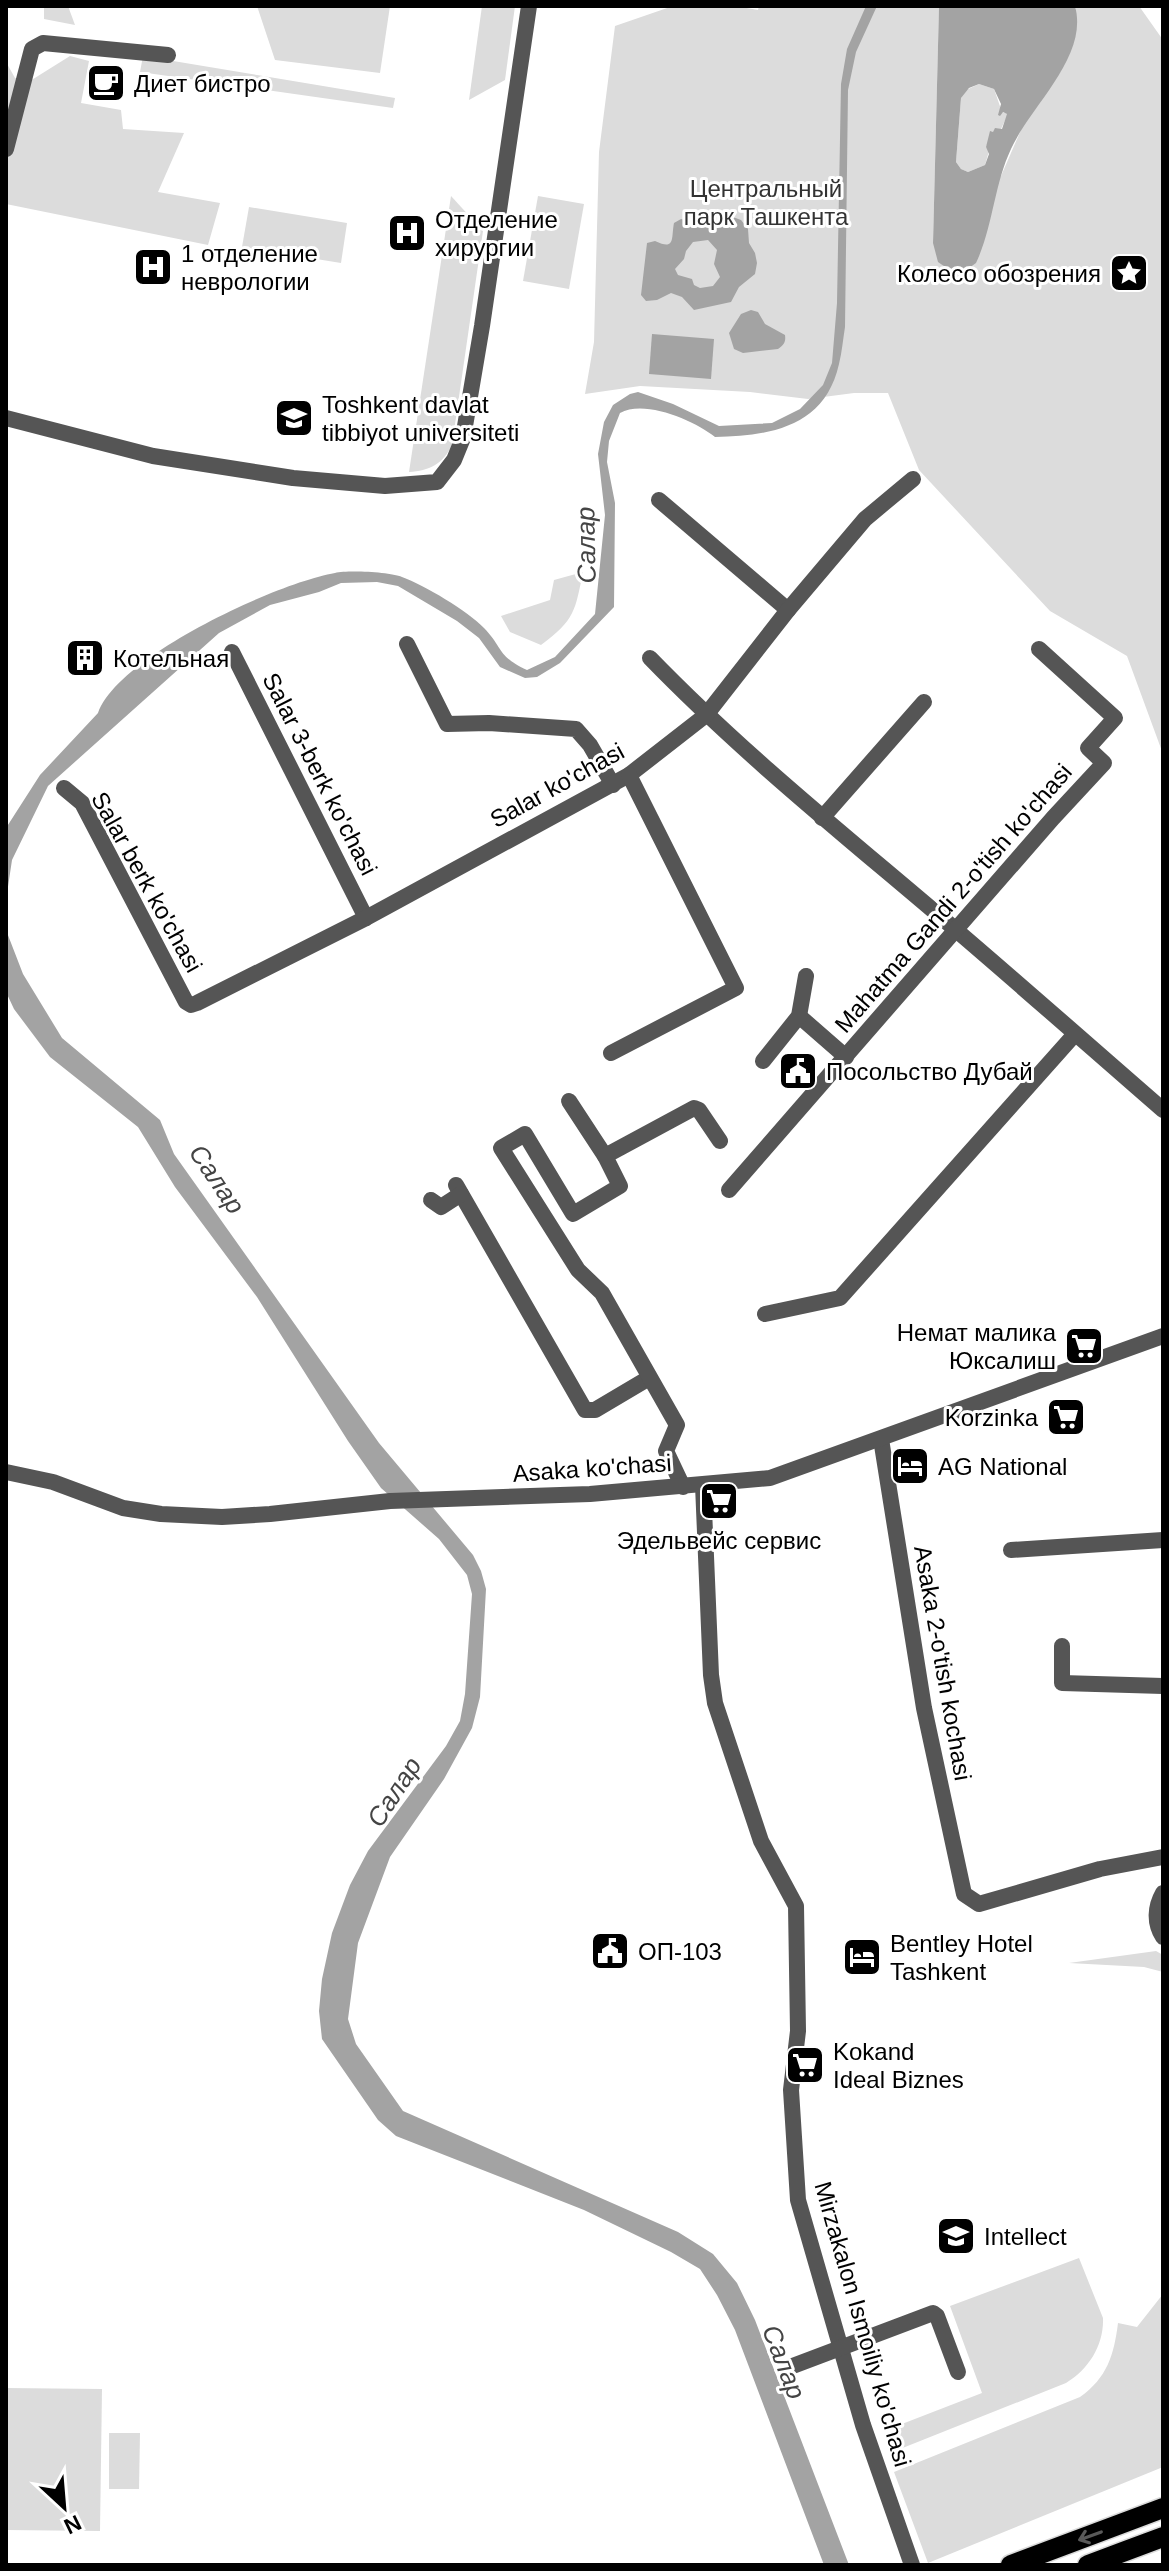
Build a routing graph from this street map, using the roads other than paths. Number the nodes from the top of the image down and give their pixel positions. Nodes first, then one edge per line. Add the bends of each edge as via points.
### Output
1 (529, 6) edge
2 (168, 55) dead end
3 (6, 149) edge
4 (6, 418) edge
5 (913, 479) dead end
6 (659, 500) dead end
7 (788, 610) junction
8 (407, 644) dead end
9 (1039, 649) dead end
10 (232, 652) dead end
11 (650, 658) dead end
12 (924, 702) dead end
13 (706, 715) junction
14 (629, 775) junction
15 (613, 785) junction
16 (64, 788) dead end
17 (822, 818) junction
18 (366, 918) junction
19 (955, 930) junction
20 (806, 976) dead end
21 (186, 1002) joint
22 (799, 1016) junction
23 (1075, 1034) junction
24 (611, 1053) dead end
25 (846, 1057) junction
26 (763, 1061) dead end
27 (569, 1101) dead end
28 (1163, 1110) edge
29 (720, 1141) dead end
30 (605, 1156) junction
31 (729, 1190) dead end
32 (431, 1200) dead end
33 (573, 1214) junction
34 (552, 1227) junction
35 (765, 1314) dead end
36 (1163, 1336) edge
37 (649, 1378) junction
38 (881, 1439) junction
39 (6, 1472) edge
40 (703, 1485) junction
41 (683, 1487) junction
42 (1163, 1540) edge
43 (1011, 1550) dead end
44 (1062, 1646) dead end
45 (1163, 1686) edge
46 (1163, 1857) edge
47 (1163, 1893) edge
48 (1163, 1937) edge
49 (840, 2347) junction
50 (790, 2367) dead end
51 (958, 2372) dead end
52 (1163, 2508) edge
53 (1160, 2539) edge
54 (912, 2565) edge
55 (1011, 2565) edge
56 (1088, 2565) edge

1 - 4 street via 463,438 437,482 385,486 293,478 153,456
2 - 3 street via 36,45
5 - 7 street, Salar ko'chasi via 865,519
6 - 7 street
7 - 13 street, Salar ko'chasi
8 - 15 street via 447,724 576,729
9 - 19 street, Mahatma Gandi 2-o'tish ko'chasi via 1115,718 1088,748 1104,763
10 - 18 street, Salar 3-berk ko'chasi
11 - 13 street
12 - 17 street
13 - 14 street, Salar ko'chasi
13 - 17 street
14 - 15 street, Salar ko'chasi
14 - 24 street via 736,988
15 - 18 street, Salar ko'chasi
16 - 21 street, Salar berk ko'chasi via 82,803
17 - 19 street
18 - 21 street, Salar ko'chasi via 197,1003
19 - 23 street
19 - 25 street, Mahatma Gandi 2-o'tish ko'chasi
20 - 22 street
22 - 25 street
22 - 26 street
23 - 28 street
23 - 35 street via 840,1298
25 - 31 street, Mahatma Gandi 2-o'tish ko'chasi
27 - 30 street
29 - 30 street via 694,1108
30 - 33 street via 620,1186
32 - 37 street via 441,1207 458,1190 585,1410 595,1410
33 - 34 street
33 - 34 street via 523,1133 502,1150
34 - 37 street via 578,1270 602,1293
36 - 38 street, Asaka ko'chasi
37 - 41 street via 677,1425 666,1451
38 - 40 street, Asaka ko'chasi via 770,1478
38 - 46 street, Asaka 2-o'tish kochasi via 924,1708 964,1894 979,1904
39 - 41 street, Asaka ko'chasi via 53,1482 123,1508 246,1516 390,1501
40 - 41 street, Asaka ko'chasi
40 - 49 street, Mirzakalon Ismoiliy ko'chasi via 715,1703 761,1841 796,1906 798,2031 791,2090 796,2183
42 - 43 street
44 - 45 street via 1062,1683
47 - 48 street via 1156,1914
49 - 50 street
49 - 51 street via 935,2313
49 - 54 street, Mirzakalon Ismoiliy ko'chasi
52 -> 55 main road
53 - 56 main road

